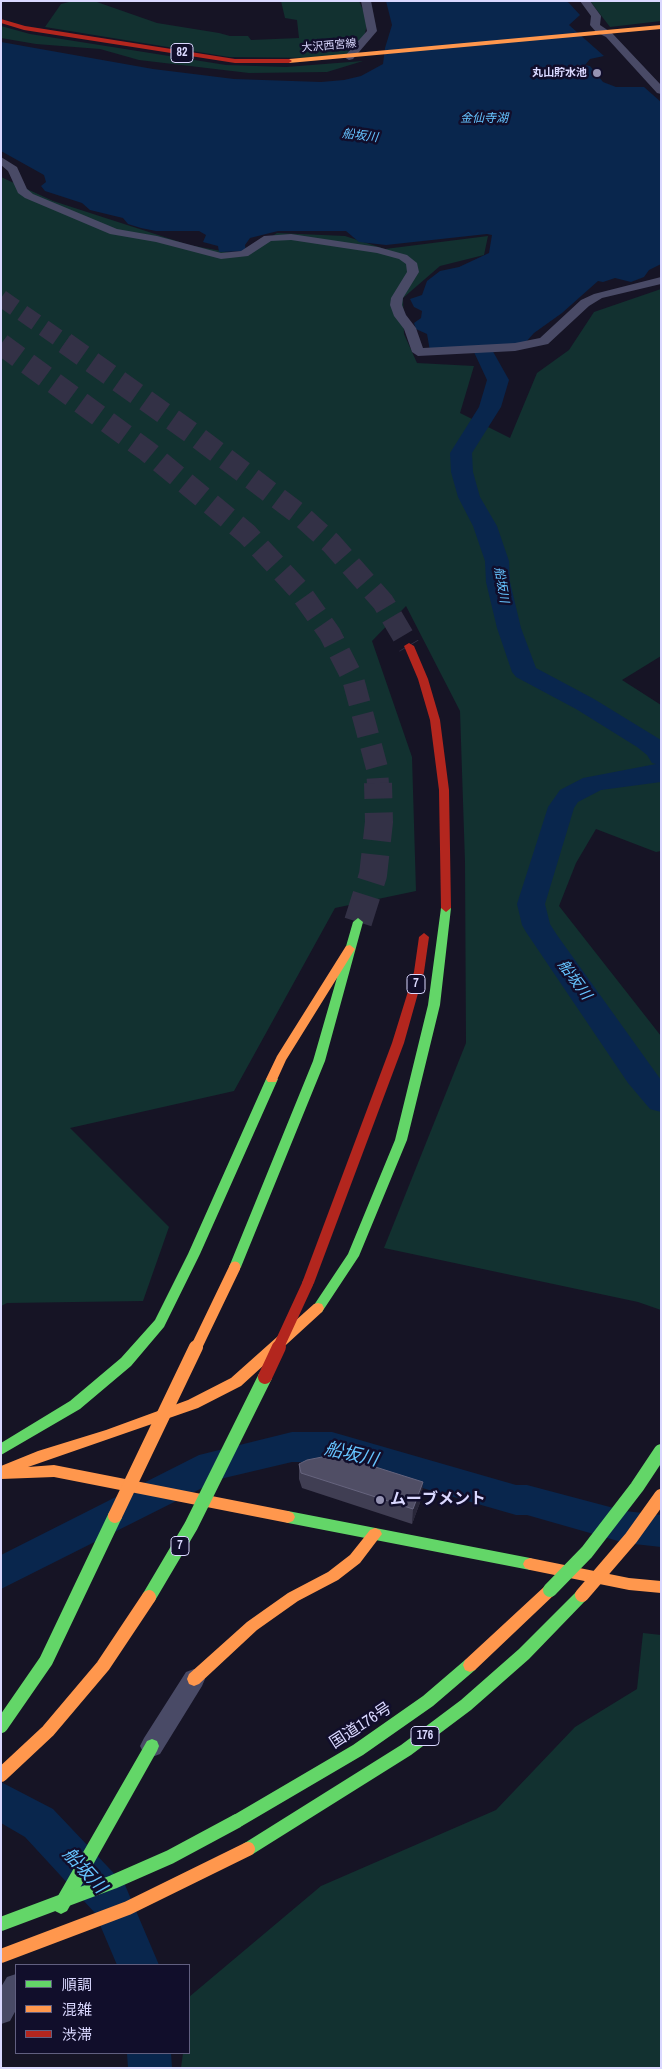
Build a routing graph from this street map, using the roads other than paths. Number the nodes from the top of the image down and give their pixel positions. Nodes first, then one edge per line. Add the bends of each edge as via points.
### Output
1 (366, 1) edge
2 (585, 1) edge
3 (1, 22) edge
4 (661, 27) edge
5 (603, 33) junction
6 (349, 57) junction
7 (661, 91) edge
8 (1, 160) edge
9 (661, 280) edge
10 (408, 646) tunnel mouth
11 (444, 790) junction
12 (434, 866) dead end
13 (358, 922) tunnel mouth
14 (426, 924) dead end
15 (350, 949) junction
16 (1, 1450) edge
17 (661, 1451) edge
18 (1, 1473) edge
19 (92, 1479) junction
20 (11, 1486) dead end
21 (661, 1496) edge
22 (376, 1534) junction
23 (661, 1587) edge
24 (194, 1679) joint
25 (1, 1726) edge
26 (152, 1746) joint
27 (1, 1775) edge
28 (1, 1924) edge
29 (1, 1956) edge
30 (33, 1956) edge
31 (15, 1988) edge
32 (1, 2012) edge

1 - 6 street via 372,31
2 - 5 street via 596,16 595,24
3 - 6 main road, 大沢西宮線 / 82 via 235,61 291,62
4 - 5 main road, 大沢西宮線 / 82
5 - 6 main road, 大沢西宮線 / 82
5 - 7 street via 609,35
8 - 9 street via 13,169 22,191 29,196 114,232 157,239 221,256 244,254 268,238 291,237 403,257 413,272 396,305 410,328 418,352 515,347 544,341 591,300
10 - 11 main road via 423,679 435,720
11 - 12 main road
11 - 18 main road, bridge via 447,901 434,1005 401,1140 353,1256 322,1305 236,1382 193,1404 43,1455
13 - 15 main road
14 - 27 main road, 7, bridge via 419,972 398,1044 308,1283 248,1413 191,1526 103,1666 48,1731
15 - 16 main road via 281,1059 160,1323 126,1362 75,1405
15 - 25 main road, bridge via 319,1061 235,1267 46,1661
17 - 28 main road, 国道176号 / 176, bridge via 587,1552 500,1639 428,1701 358,1750 237,1821 146,1868
18 - 19 main road via 54,1471
19 - 20 main road via 39,1480
19 - 22 main road, bridge
21 - 29 main road, 176, bridge via 631,1538 582,1595 524,1654 466,1705 406,1750 248,1849 128,1908
22 - 23 main road via 628,1584
22 - 24 main road via 355,1559 252,1626
24 - 26 street
26 - 30 main road
31 - 32 street

